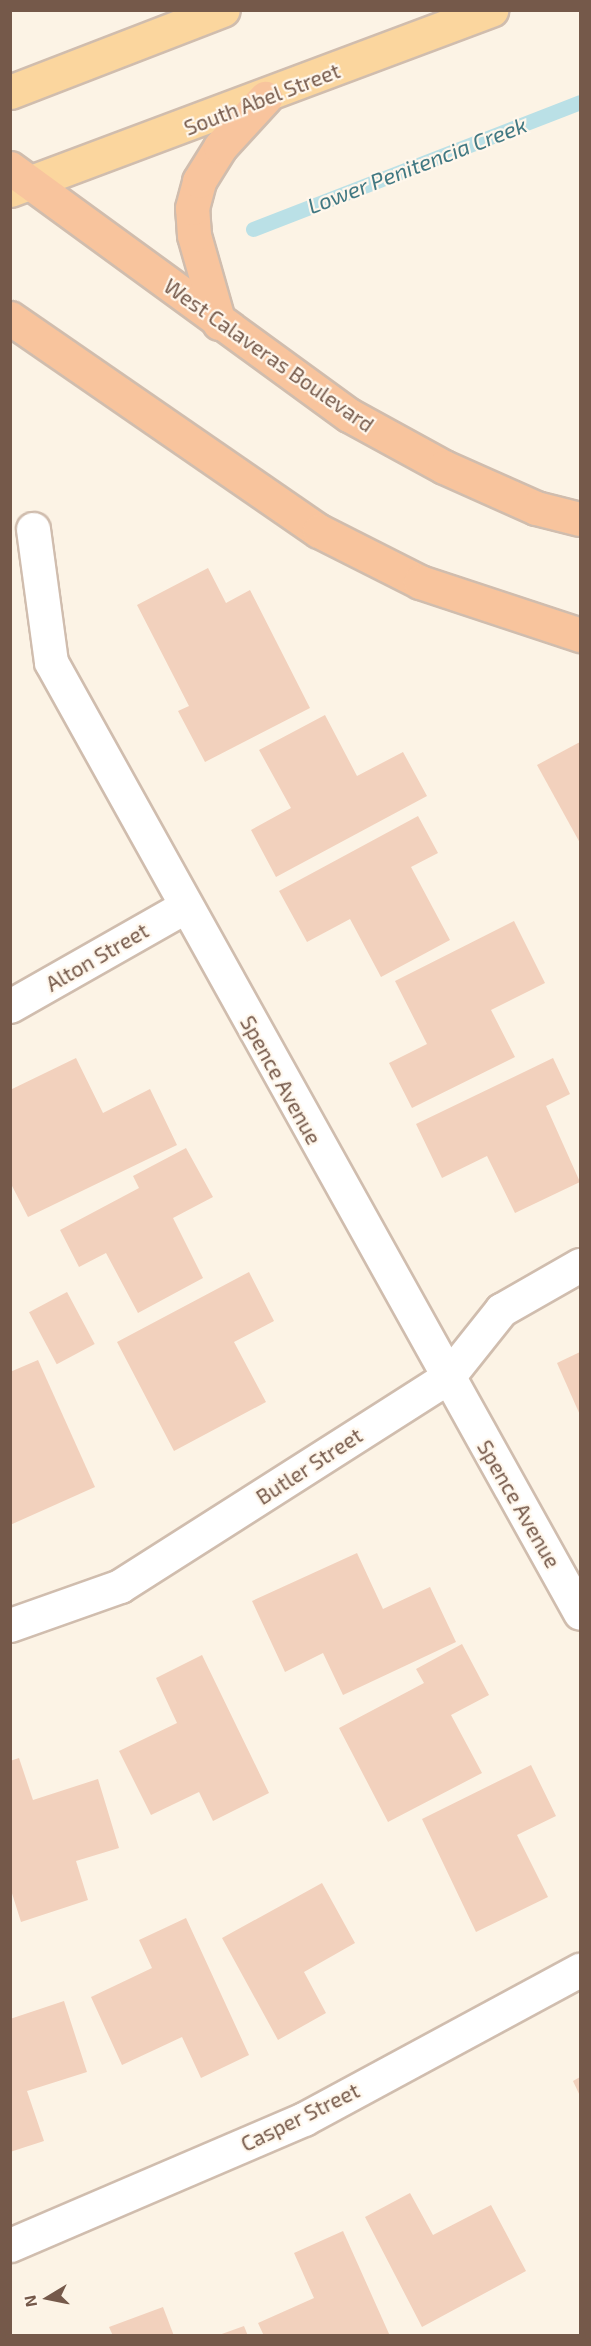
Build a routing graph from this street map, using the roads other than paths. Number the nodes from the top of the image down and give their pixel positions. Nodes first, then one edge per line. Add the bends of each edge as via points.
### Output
1 (223, 10) edge
2 (491, 10) edge
3 (10, 92) edge
4 (265, 98) junction
5 (17, 180) edge
6 (10, 318) edge
7 (219, 323) junction
8 (580, 519) edge
9 (33, 529) dead end
10 (580, 635) edge
11 (184, 907) junction
12 (10, 1006) edge
13 (580, 1265) edge
14 (447, 1378) junction
15 (580, 1613) edge
16 (10, 1625) edge
17 (580, 1970) edge
18 (10, 2245) edge

1 - 3 main road
2 - 4 main road, South Abel Street
4 - 5 main road, South Abel Street
4 - 7 highway via 220,147 199,181 192,208 194,235
5 - 7 highway, West Calaveras Boulevard
6 - 10 highway via 319,531 420,582
7 - 8 highway, West Calaveras Boulevard via 349,415 536,508
9 - 11 street, Spence Avenue via 51,662
11 - 12 street, Alton Street
11 - 14 street, Spence Avenue
13 - 14 street, Butler Street via 501,1310
14 - 15 street, Spence Avenue
14 - 16 street, Butler Street via 120,1586
17 - 18 street, Casper Street via 304,2119

